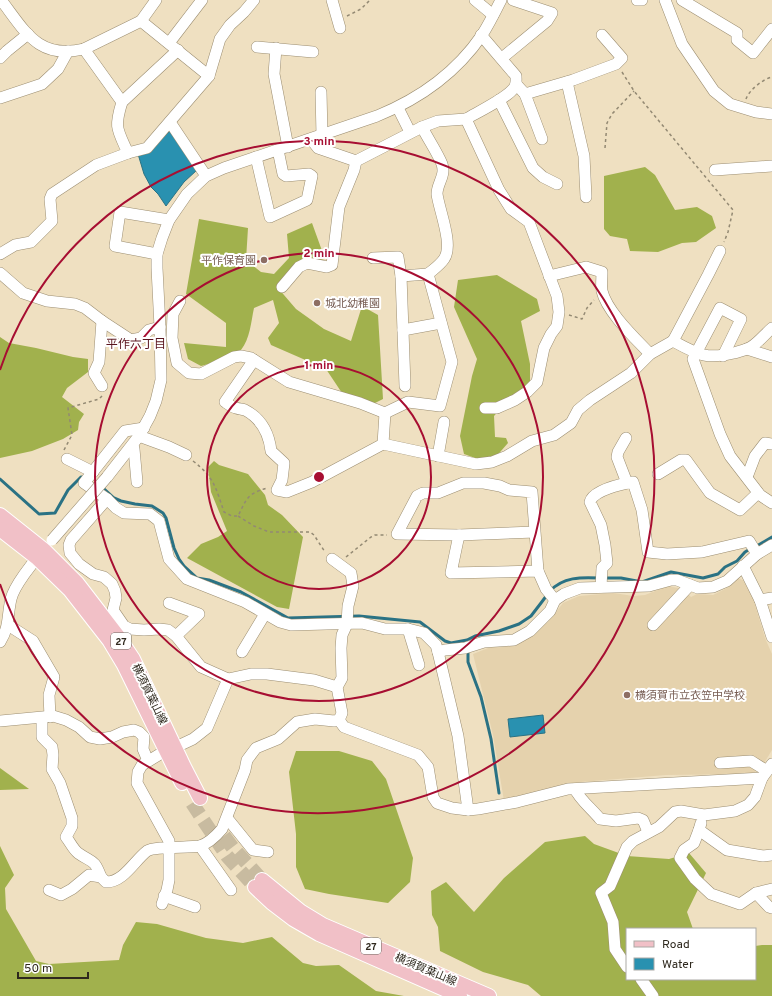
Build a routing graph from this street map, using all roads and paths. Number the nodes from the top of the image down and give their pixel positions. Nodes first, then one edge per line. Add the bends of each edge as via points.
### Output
1 (1, 0) edge
2 (156, 0) edge
3 (202, 0) edge
4 (254, 0) edge
5 (332, 0) edge
6 (370, 0) edge
7 (475, 0) edge
8 (501, 0) edge
9 (513, 0) edge
10 (637, 0) edge
11 (642, 0) edge
12 (665, 0) edge
13 (682, 0) edge
14 (493, 15) junction
15 (141, 21) junction
16 (339, 24) joint
17 (772, 29) edge
18 (28, 34) junction
19 (481, 35) junction
20 (602, 35) dead end
21 (169, 43) junction
22 (257, 46) dead end
23 (276, 48) junction
24 (84, 49) junction
25 (178, 50) junction
26 (68, 52) junction
27 (313, 52) dead end
28 (0, 58) edge
29 (502, 58) junction
30 (616, 64) junction
31 (209, 76) junction
32 (772, 77) edge
33 (567, 82) junction
34 (516, 84) junction
35 (634, 91) junction
36 (321, 92) dead end
37 (525, 94) junction
38 (0, 98) edge
39 (499, 100) junction
40 (122, 102) junction
41 (398, 108) junction
42 (743, 108) junction
43 (772, 114) edge
44 (466, 119) junction
45 (170, 122) junction
46 (422, 127) junction
47 (410, 132) junction
48 (316, 137) junction
49 (542, 138) dead end
50 (283, 148) junction
51 (605, 148) dead end
52 (128, 153) junction
53 (256, 157) junction
54 (356, 161) junction
55 (772, 166) edge
56 (715, 170) dead end
57 (206, 176) junction
58 (557, 184) dead end
59 (586, 197) dead end
60 (169, 220) junction
61 (720, 251) joint
62 (0, 254) edge
63 (157, 254) junction
64 (374, 258) dead end
65 (0, 273) edge
66 (428, 274) junction
67 (401, 276) junction
68 (549, 276) junction
69 (282, 287) dead end
70 (602, 291) junction
71 (180, 301) dead end
72 (559, 312) junction
73 (102, 321) junction
74 (441, 323) junction
75 (772, 328) edge
76 (160, 330) junction
77 (403, 330) junction
78 (172, 332) junction
79 (673, 341) junction
80 (747, 349) junction
81 (696, 353) junction
82 (650, 354) junction
83 (723, 356) junction
84 (772, 357) edge
85 (254, 360) junction
86 (102, 386) joint
87 (404, 386) dead end
88 (485, 408) dead end
89 (385, 413) junction
90 (444, 422) dead end
91 (139, 437) junction
92 (626, 438) dead end
93 (383, 444) junction
94 (772, 444) edge
95 (186, 455) joint
96 (438, 456) junction
97 (67, 459) joint
98 (93, 472) junction
99 (658, 474) dead end
100 (746, 477) junction
101 (137, 482) dead end
102 (627, 483) junction
103 (282, 491) junction
104 (758, 493) junction
105 (107, 499) junction
106 (772, 503) edge
107 (0, 515) edge
108 (238, 516) junction
109 (0, 529) edge
110 (535, 532) junction
111 (397, 534) junction
112 (459, 535) junction
113 (772, 545) edge
114 (44, 549) junction
115 (757, 554) junction
116 (336, 561) junction
117 (743, 566) junction
118 (538, 571) junction
119 (601, 581) junction
120 (690, 585) junction
121 (772, 598) edge
122 (555, 600) junction
123 (760, 600) junction
124 (169, 602) dead end
125 (265, 614) junction
126 (347, 624) junction
127 (653, 625) dead end
128 (8, 626) junction
129 (408, 629) junction
130 (772, 635) edge
131 (176, 636) junction
132 (0, 642) edge
133 (242, 652) dead end
134 (438, 652) junction
135 (418, 665) dead end
136 (228, 679) junction
137 (337, 687) junction
138 (46, 717) junction
139 (339, 720) junction
140 (0, 724) edge
141 (170, 749) junction
142 (148, 761) junction
143 (720, 763) dead end
144 (767, 771) edge
145 (575, 789) junction
146 (196, 801) tunnel mouth
147 (468, 810) junction
148 (704, 815) junction
149 (227, 818) junction
150 (699, 830) junction
151 (648, 832) junction
152 (200, 846) junction
153 (169, 848) junction
154 (268, 852) dead end
155 (772, 855) edge
156 (101, 877) junction
157 (49, 890) dead end
158 (231, 890) dead end
159 (772, 890) edge
160 (756, 893) junction
161 (195, 907) dead end
162 (772, 908) edge
163 (626, 966) edge
164 (642, 980) edge
165 (460, 996) edge
166 (489, 996) edge
167 (653, 996) edge

1 - 18 street
2 - 15 street
3 - 21 street
4 - 31 street via 220,39
5 - 16 street
6 - 16 path
7 - 14 street
8 - 14 street
9 - 29 street via 552,12 547,21
10 - 11 street
12 - 42 street via 682,44 714,91 730,104
13 - 17 street via 737,33 737,40 753,53
14 - 19 street
15 - 21 street
15 - 24 street
18 - 26 street via 45,48
18 - 28 street
19 - 29 street
19 - 41 street via 459,63 438,82
20 - 30 street via 622,58
21 - 25 street
22 - 23 street
23 - 27 street
23 - 50 street via 274,74
24 - 26 street
24 - 40 street
25 - 31 street
25 - 40 street
26 - 38 street via 58,69 42,84
29 - 34 street via 516,76
30 - 33 street
30 - 35 path
31 - 45 street
32 - 42 path via 766,78 747,94
33 - 37 street
33 - 59 street via 584,156
34 - 37 street
34 - 39 street via 514,89
35 - 51 path via 607,123
35 - 61 path via 733,210
36 - 48 street
37 - 49 street
39 - 44 street
39 - 58 street via 533,168
40 - 52 street via 117,120 118,131
41 - 47 street
41 - 48 street
42 - 43 street
44 - 46 street via 438,121
44 - 68 street via 499,190 511,208 529,222
45 - 52 street via 147,148
45 - 57 street
46 - 47 street
46 - 66 street via 443,165 444,175 437,193 447,246 445,258
47 - 54 street
48 - 50 street
48 - 54 street via 318,148
50 - 53 street
50 - 53 street via 283,174 312,176 306,200 270,217
52 - 62 street via 96,165 52,194 52,221 31,242 15,245
53 - 57 street
54 - 69 street via 339,206 332,265 327,268 307,264 299,267
55 - 56 street
57 - 60 street via 187,194
60 - 63 street
60 - 63 street via 120,212 115,246
61 - 79 street
63 - 76 street
64 - 67 street via 398,257
65 - 73 street via 23,293 47,302 76,304
66 - 67 street
66 - 74 street
67 - 77 street
68 - 70 street via 586,267 602,272
68 - 72 street via 557,296
70 - 72 path via 587,308 582,319
70 - 82 street via 612,312
71 - 78 street via 173,314
72 - 88 street via 557,326 544,348 537,382 515,400 497,408
73 - 76 street via 131,340 141,338 149,330
73 - 86 street via 99,362 94,373
74 - 77 street
74 - 89 street via 452,362 440,406 408,402
75 - 80 street
76 - 78 street
76 - 91 street via 160,380 156,401
77 - 87 street
78 - 85 street via 177,363 188,373 201,374 234,357 241,356
79 - 81 street
79 - 82 street
80 - 83 street
80 - 84 street
81 - 83 street via 708,357
81 - 83 street via 720,308 742,319
81 - 100 street via 693,359 720,434 730,456
82 - 96 street via 631,373 578,410 570,422 554,435 532,441 492,462 476,464
85 - 89 street via 289,382
85 - 103 street via 225,402 234,408 244,410 265,428 271,451 284,463
86 - 97 path via 104,395 99,399 68,408 72,435 62,454
89 - 93 street
90 - 96 street
91 - 95 street
91 - 98 street via 125,431
91 - 101 street via 134,449
91 - 114 street, bridge
92 - 102 street via 617,457
93 - 96 street
93 - 103 street via 312,482
94 - 100 street via 765,444 758,452
95 - 108 path via 214,482 224,512
97 - 98 street
98 - 105 street via 84,484
99 - 104 street via 681,460 686,460 710,493 740,510
100 - 104 street
102 - 115 street via 633,482 642,510 648,552 702,552 749,541
102 - 119 street via 608,488 597,494 590,502 601,525 605,545 607,563 602,568
103 - 108 path via 268,488 252,493
104 - 106 street
105 - 125 street via 124,513 150,514 159,521 168,559 187,579 245,602
105 - 131 street via 71,540 70,553 79,564 112,584 116,598 113,610 124,626 138,630 164,629
107 - 114 main road, 横須賀葉山線 / 27
108 - 116 path via 269,532 310,532 324,552
109 - 114 main road, 横須賀葉山線 / 27
110 - 111 street via 532,492 508,490 484,483 463,483 438,493 423,493 417,496
110 - 112 street
110 - 118 street
111 - 112 street
111 - 116 path via 371,537
112 - 118 street via 451,573
113 - 115 street
114 - 128 street via 23,576 11,598
114 - 141 main road, 横須賀葉山線 / 27 via 70,590 109,640
115 - 117 street
116 - 126 street via 351,573 353,579
117 - 120 street via 727,581 713,587 698,588
117 - 123 street
118 - 122 street via 546,589
119 - 120 street via 649,586 677,580
119 - 122 street via 564,594
120 - 127 street
121 - 123 street
122 - 134 street via 550,611 530,631 514,640 484,642
123 - 130 street
124 - 131 street via 199,614
125 - 126 street via 291,626
125 - 133 street
126 - 129 street via 362,623 385,629
126 - 137 street via 342,635 342,678
128 - 132 street
128 - 138 street via 34,642 54,677
129 - 134 street via 424,633 436,645
129 - 135 street
131 - 136 street via 201,667
134 - 147 street via 458,736
136 - 137 street via 251,674 267,674 314,680
136 - 141 street via 207,728 193,739
137 - 139 street via 342,712
138 - 140 street via 10,720
138 - 142 street via 54,716 66,720 90,737 100,739 134,730 139,732 144,737 143,749
138 - 156 street via 42,737 52,747 52,769 60,782 72,818 72,826 66,838 77,852 97,865
139 - 147 street via 344,726 418,755 428,767 433,797 437,804
139 - 149 street via 315,719 297,722 278,739 256,748 247,760
141 - 142 street
141 - 146 main road, 横須賀葉山線 / 27
142 - 153 street via 142,764 138,772 138,783 169,841
143 - 144 street via 751,761
144 - 145 street
144 - 148 street via 755,797 748,805 735,811
145 - 147 street
145 - 151 street via 578,797 586,802 600,819 616,821 638,818 643,820
148 - 150 street
148 - 151 street via 675,812 659,827
149 - 152 street via 218,834
149 - 154 street via 253,850
150 - 155 street via 727,850
150 - 160 street via 694,843 684,850 680,858 695,879 711,894 740,904
151 - 163 street via 627,847 610,886 601,894 613,922 615,949
152 - 153 street
152 - 158 street
153 - 156 street via 148,850 131,868 112,882 106,882
153 - 161 street via 169,880 163,900
156 - 157 street via 89,875 61,895
159 - 160 street
160 - 162 street
164 - 167 street
165 - 166 main road, 横須賀葉山線 / 27 via 319,934 272,903 258,883 323,925

